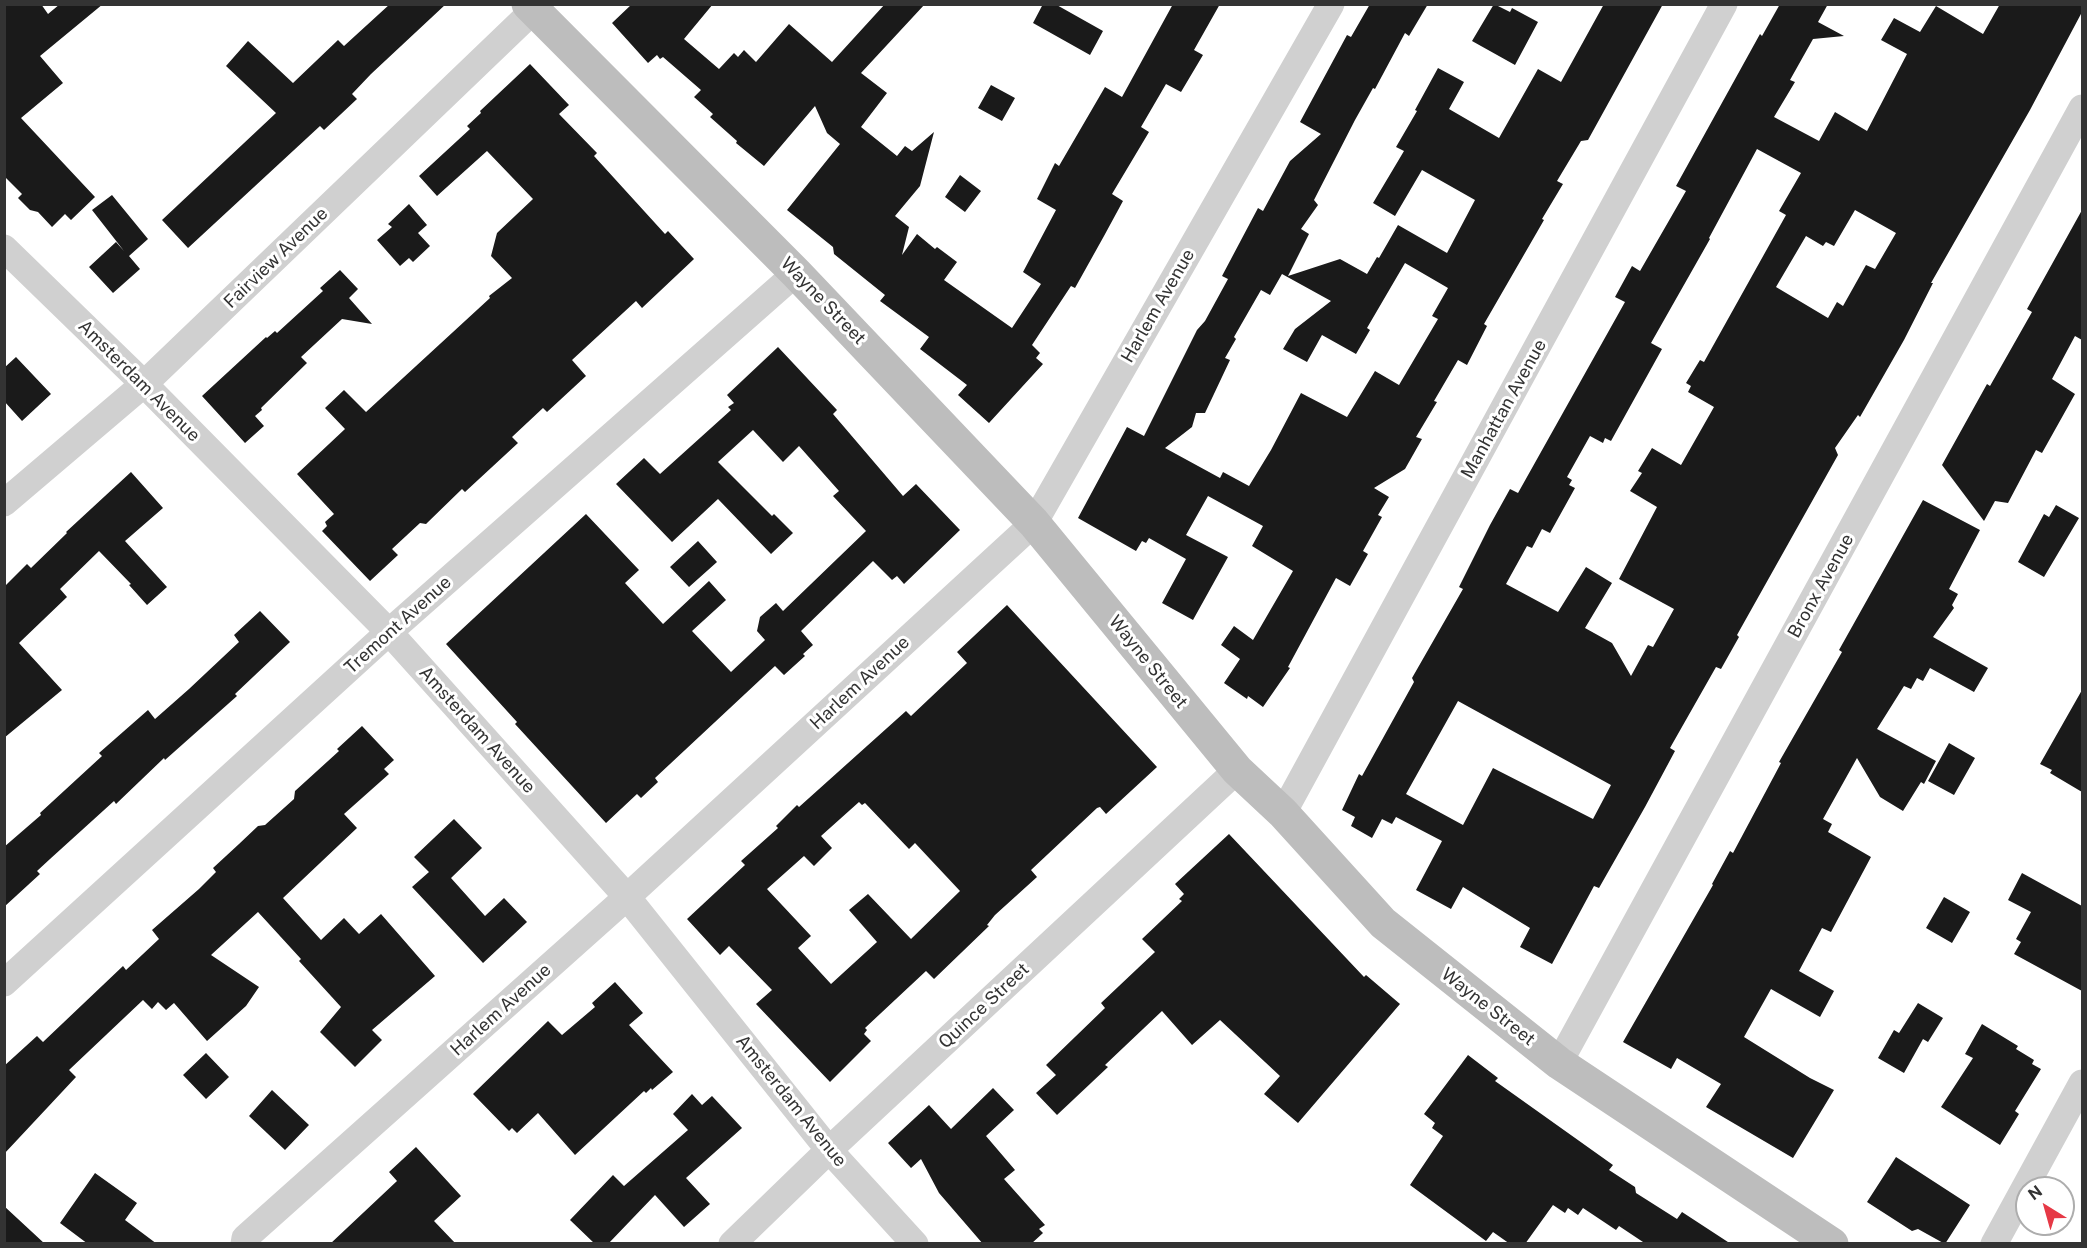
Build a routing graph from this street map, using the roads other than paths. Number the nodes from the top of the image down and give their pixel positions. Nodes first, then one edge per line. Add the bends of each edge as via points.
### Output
1 (1331, 4) edge
2 (1725, 4) edge
3 (534, 7) edge
4 (2082, 108) edge
5 (4, 248) edge
6 (796, 273) junction
7 (144, 384) junction
8 (4, 503) edge
9 (1034, 523) junction
10 (389, 633) junction
11 (1237, 770) junction
12 (1283, 813) junction
13 (627, 897) junction
14 (4, 982) edge
15 (1559, 1063) junction
16 (2082, 1083) edge
17 (829, 1150) junction
18 (244, 1244) edge
19 (732, 1244) edge
20 (915, 1244) edge
21 (1832, 1244) edge
22 (1994, 1244) edge

1 - 9 street, Harlem Avenue
2 - 12 street, Manhattan Avenue
3 - 6 street, Wayne Street
3 - 7 street, Fairview Avenue
4 - 15 street, Bronx Avenue
5 - 7 street, Amsterdam Avenue
6 - 9 street, Wayne Street
6 - 10 street, Tremont Avenue
7 - 8 street, Fairview Avenue
7 - 10 street, Amsterdam Avenue
9 - 11 street, Wayne Street
9 - 13 street, Harlem Avenue
10 - 13 street, Amsterdam Avenue
10 - 14 street, Tremont Avenue
11 - 12 street, Wayne Street
11 - 17 street, Quince Street
12 - 15 street, Wayne Street via 1383,923
13 - 17 street, Amsterdam Avenue
13 - 18 street, Harlem Avenue via 245,1238
15 - 21 street, Wayne Street
16 - 22 street
17 - 19 street, Quince Street
17 - 20 street, Amsterdam Avenue

